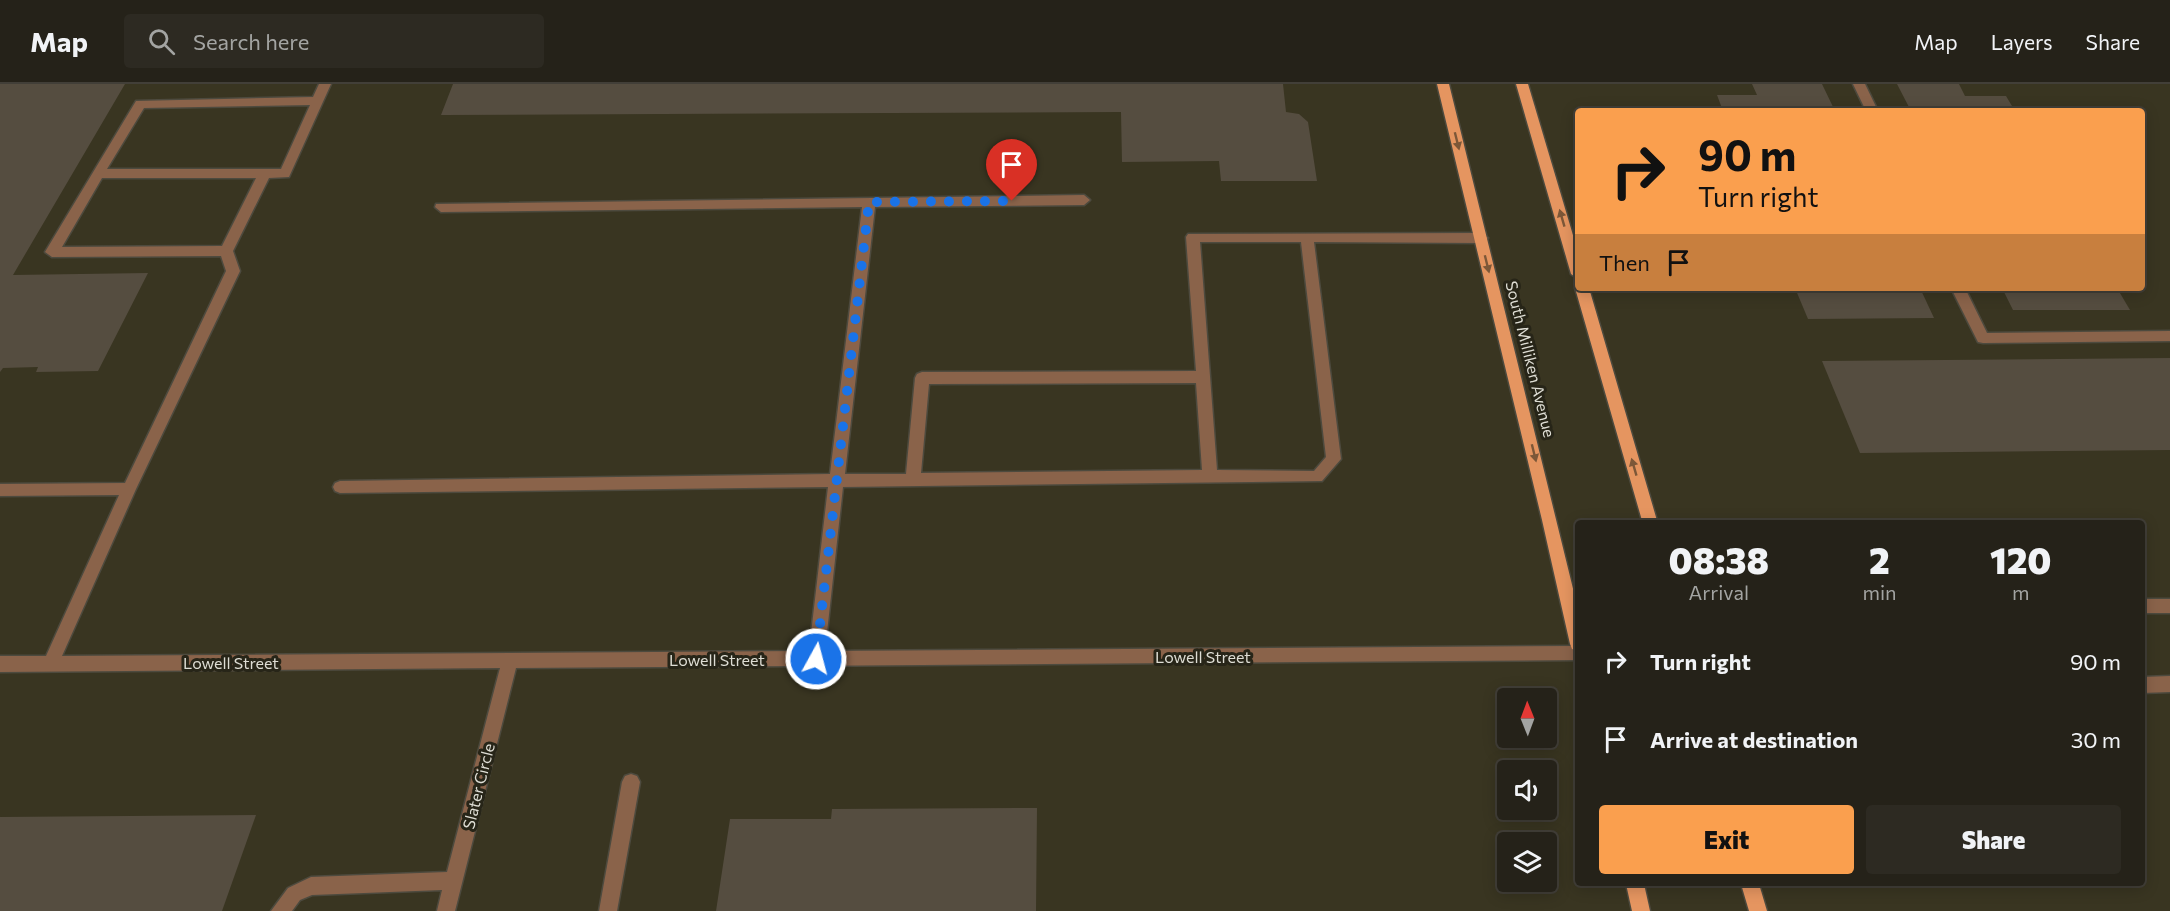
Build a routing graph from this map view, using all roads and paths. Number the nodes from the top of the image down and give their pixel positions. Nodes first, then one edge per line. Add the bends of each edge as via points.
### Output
1 (325, 84) edge
2 (1443, 84) edge
3 (1522, 84) edge
4 (1858, 84) edge
5 (317, 101) junction
6 (1870, 108) edge
7 (98, 174) junction
8 (265, 174) junction
9 (1084, 200) dead end
10 (869, 202) junction
11 (441, 207) dead end
12 (1307, 237) junction
13 (1481, 238) junction
14 (226, 251) junction
15 (1575, 264) edge
16 (1583, 291) edge
17 (1960, 291) edge
18 (2170, 336) edge
19 (1203, 377) junction
20 (1210, 476) junction
21 (913, 479) junction
22 (836, 480) junction
23 (340, 488) dead end
24 (0, 489) edge
25 (129, 489) junction
26 (1650, 520) edge
27 (2145, 606) edge
28 (2170, 606) edge
29 (1575, 631) edge
30 (1575, 653) edge
31 (816, 659) junction
32 (510, 661) junction
33 (51, 663) junction
34 (0, 664) edge
35 (2170, 684) edge
36 (2145, 685) edge
37 (631, 782) dead end
38 (454, 881) junction
39 (1635, 886) edge
40 (1751, 886) edge
41 (280, 911) edge
42 (446, 911) edge
43 (608, 911) edge
44 (1641, 911) edge
45 (1758, 911) edge

1 - 5 street
2 -> 13 main road, South Milliken Avenue
15 -> 3 main road
4 - 6 street
5 - 7 street via 140,104
5 - 8 street via 285,174
7 - 8 street
7 - 14 street via 52,252
8 - 14 street
9 - 10 street
10 - 11 street
10 - 22 street
12 - 13 street
12 - 19 street via 1193,237
12 - 20 street via 1334,459 1317,477
13 -> 29 main road, South Milliken Avenue
14 - 25 street via 233,271
26 -> 16 main road
17 - 18 street via 1983,338
19 - 20 street
19 - 21 street via 922,378
20 - 21 street
21 - 22 street
22 - 23 street
22 - 31 street
24 - 25 street
25 - 33 street
27 - 28 street
30 - 31 street, Lowell Street
31 - 32 street, Lowell Street
32 - 33 street, Lowell Street
32 - 38 street, Slater Circle
33 - 34 street, Lowell Street
35 - 36 street
37 - 43 street
38 - 41 street via 311,886 294,894
38 - 42 street, Slater Circle
39 - 44 main road
40 - 45 main road

